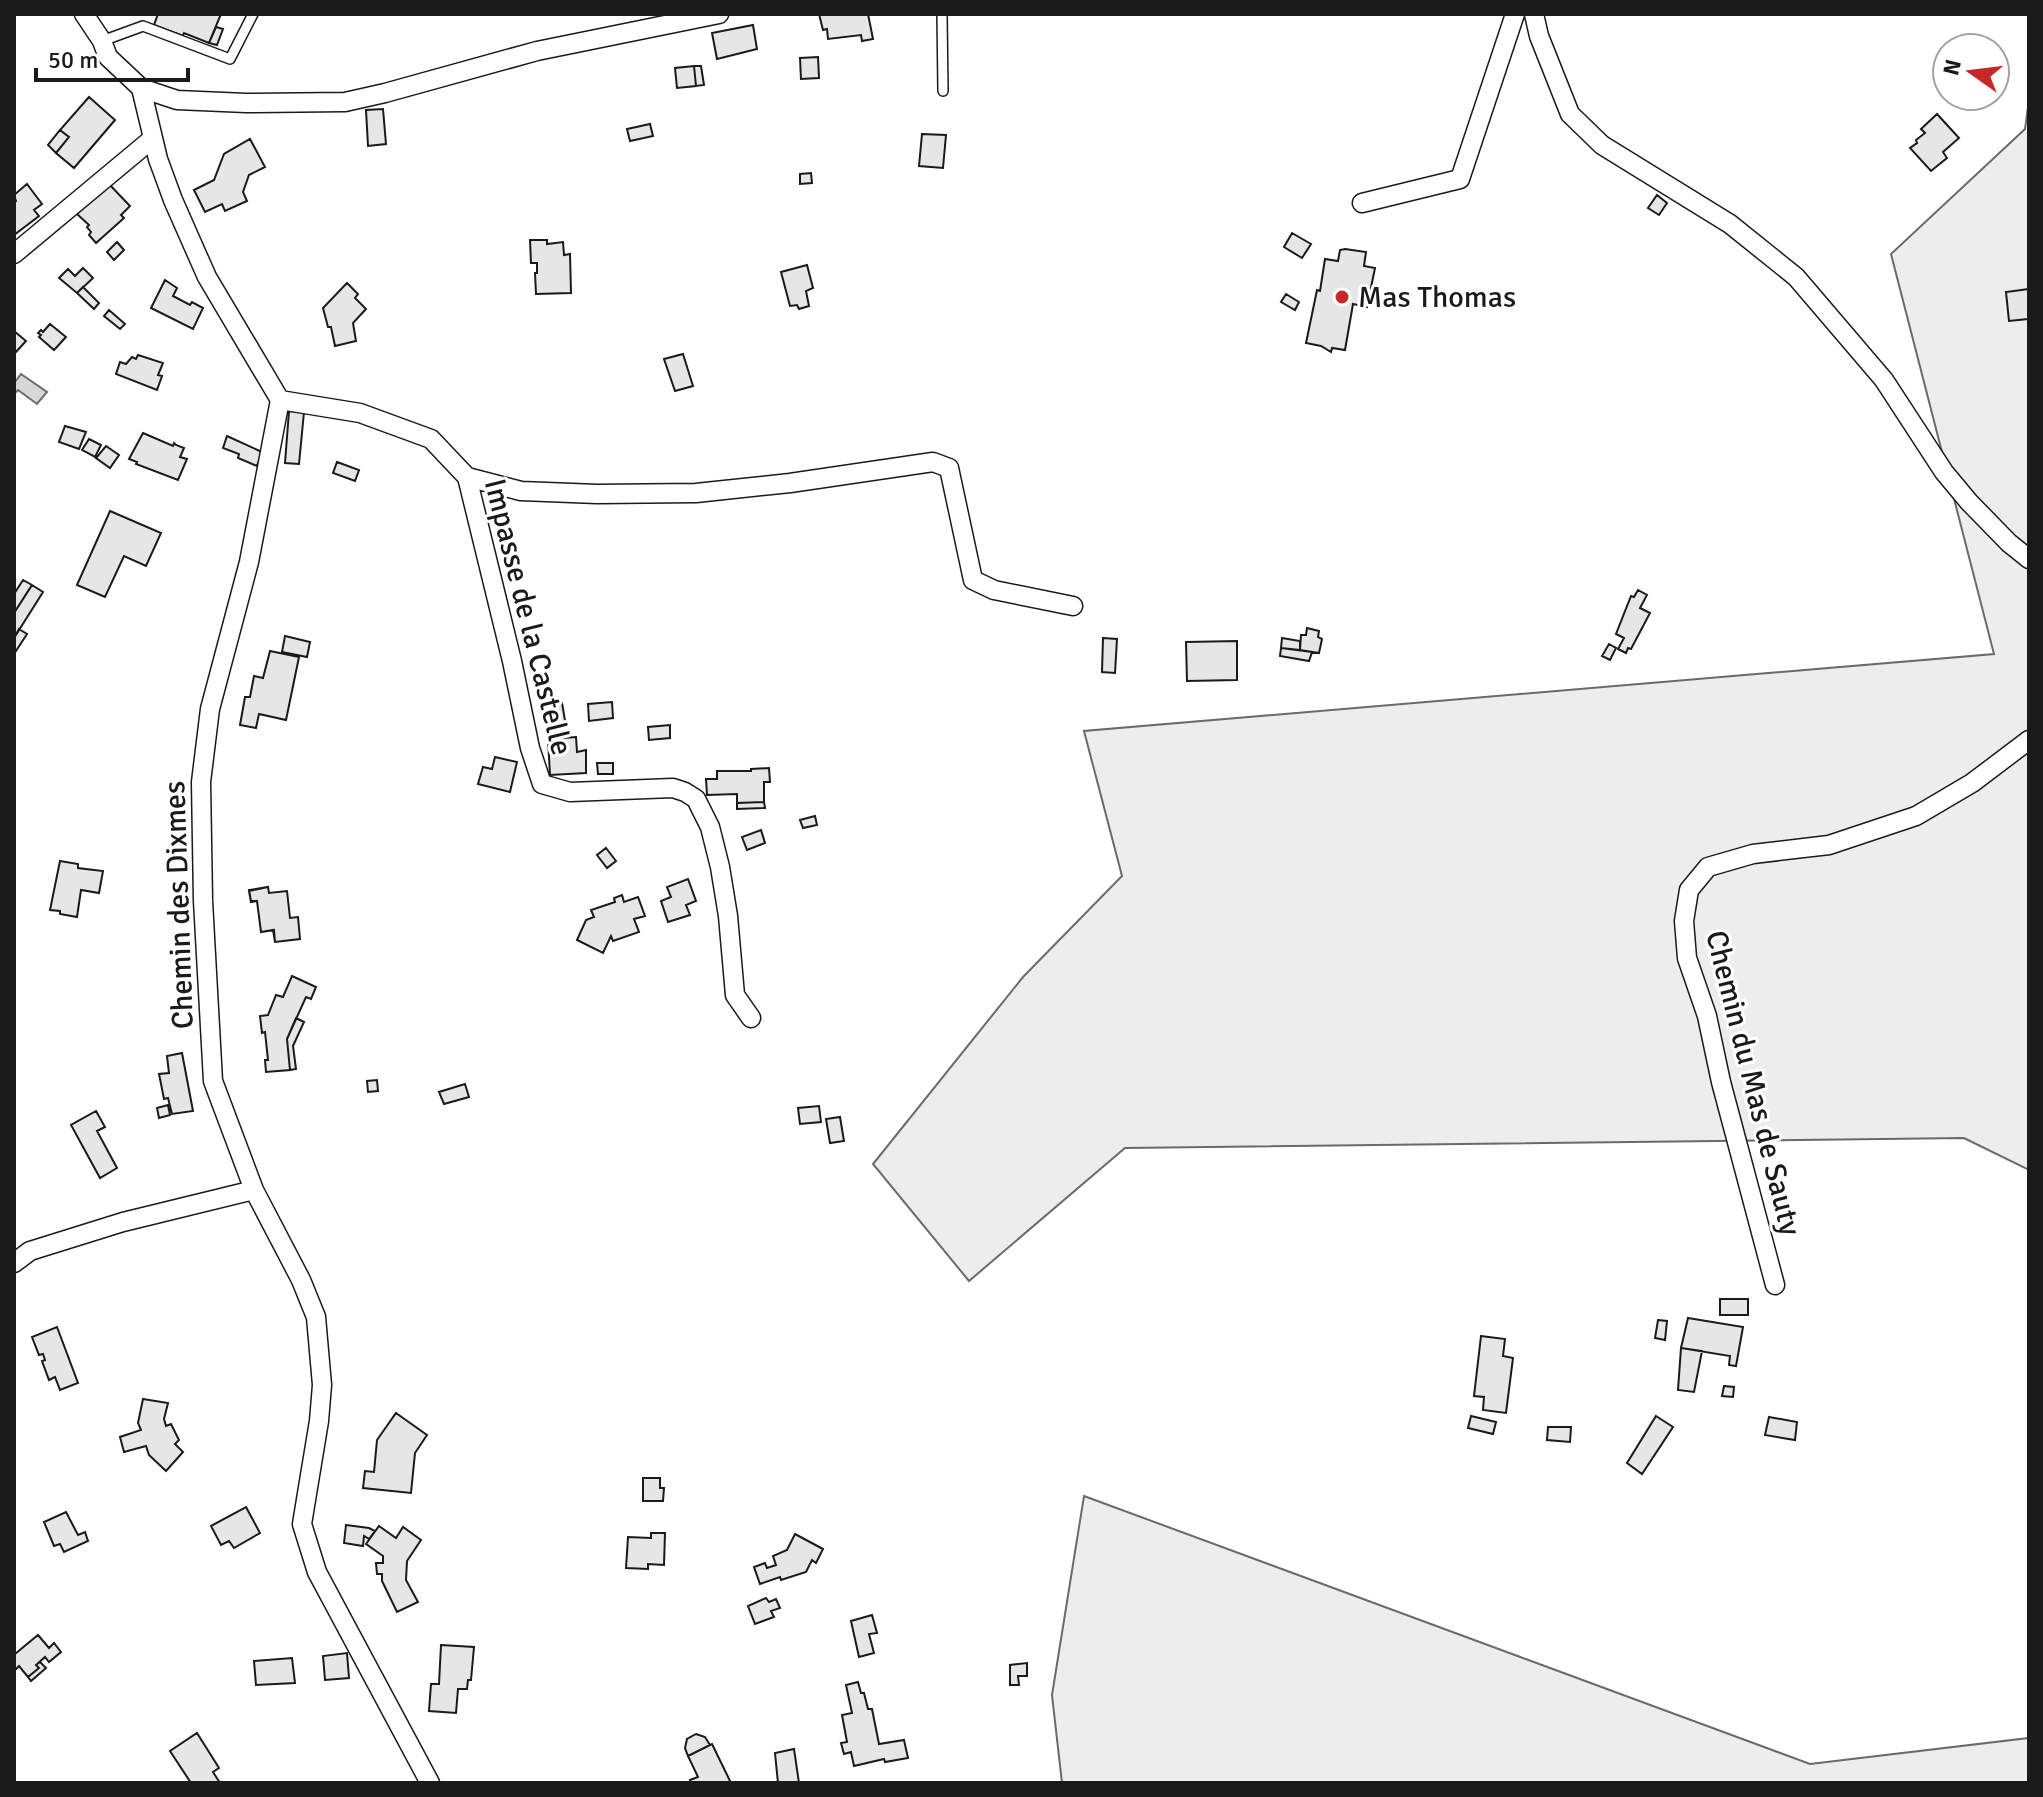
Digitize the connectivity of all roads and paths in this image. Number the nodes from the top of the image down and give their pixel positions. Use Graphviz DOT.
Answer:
graph roads {
  1 [pos="253,14"];
  2 [pos="719,14"];
  3 [pos="942,14"];
  4 [pos="1515,14"];
  5 [pos="1534,14"];
  6 [pos="695,16"];
  7 [pos="92,24"];
  8 [pos="141,88"];
  9 [pos="943,91"];
  10 [pos="152,139"];
  11 [pos="1362,203"];
  12 [pos="14,254"];
  13 [pos="280,400"];
  14 [pos="467,477"];
  15 [pos="2029,559"];
  16 [pos="1073,606"];
  17 [pos="2029,740"];
  18 [pos="751,1018"];
  19 [pos="254,1190"];
  20 [pos="14,1263"];
  21 [pos="1775,1285"];
  22 [pos="430,1783"];
  1 -- 7 [label="lane"];
  2 -- 6 [label="street"];
  3 -- 9 [label="lane"];
  4 -- 11 [label="street"];
  5 -- 15 [label="street"];
  6 -- 8 [label="street"];
  7 -- 8 [label="street"];
  8 -- 10 [label="street"];
  10 -- 12 [label="street"];
  10 -- 13 [label="street"];
  13 -- 14 [label="street, Impasse de la Castelle"];
  13 -- 19 [label="street, Chemin des Dixmes"];
  14 -- 16 [label="street"];
  14 -- 18 [label="street, Impasse de la Castelle"];
  17 -- 21 [label="street, Chemin du Mas de Sauty"];
  19 -- 20 [label="street"];
  19 -- 22 [label="street, Chemin des Dixmes"];
}
